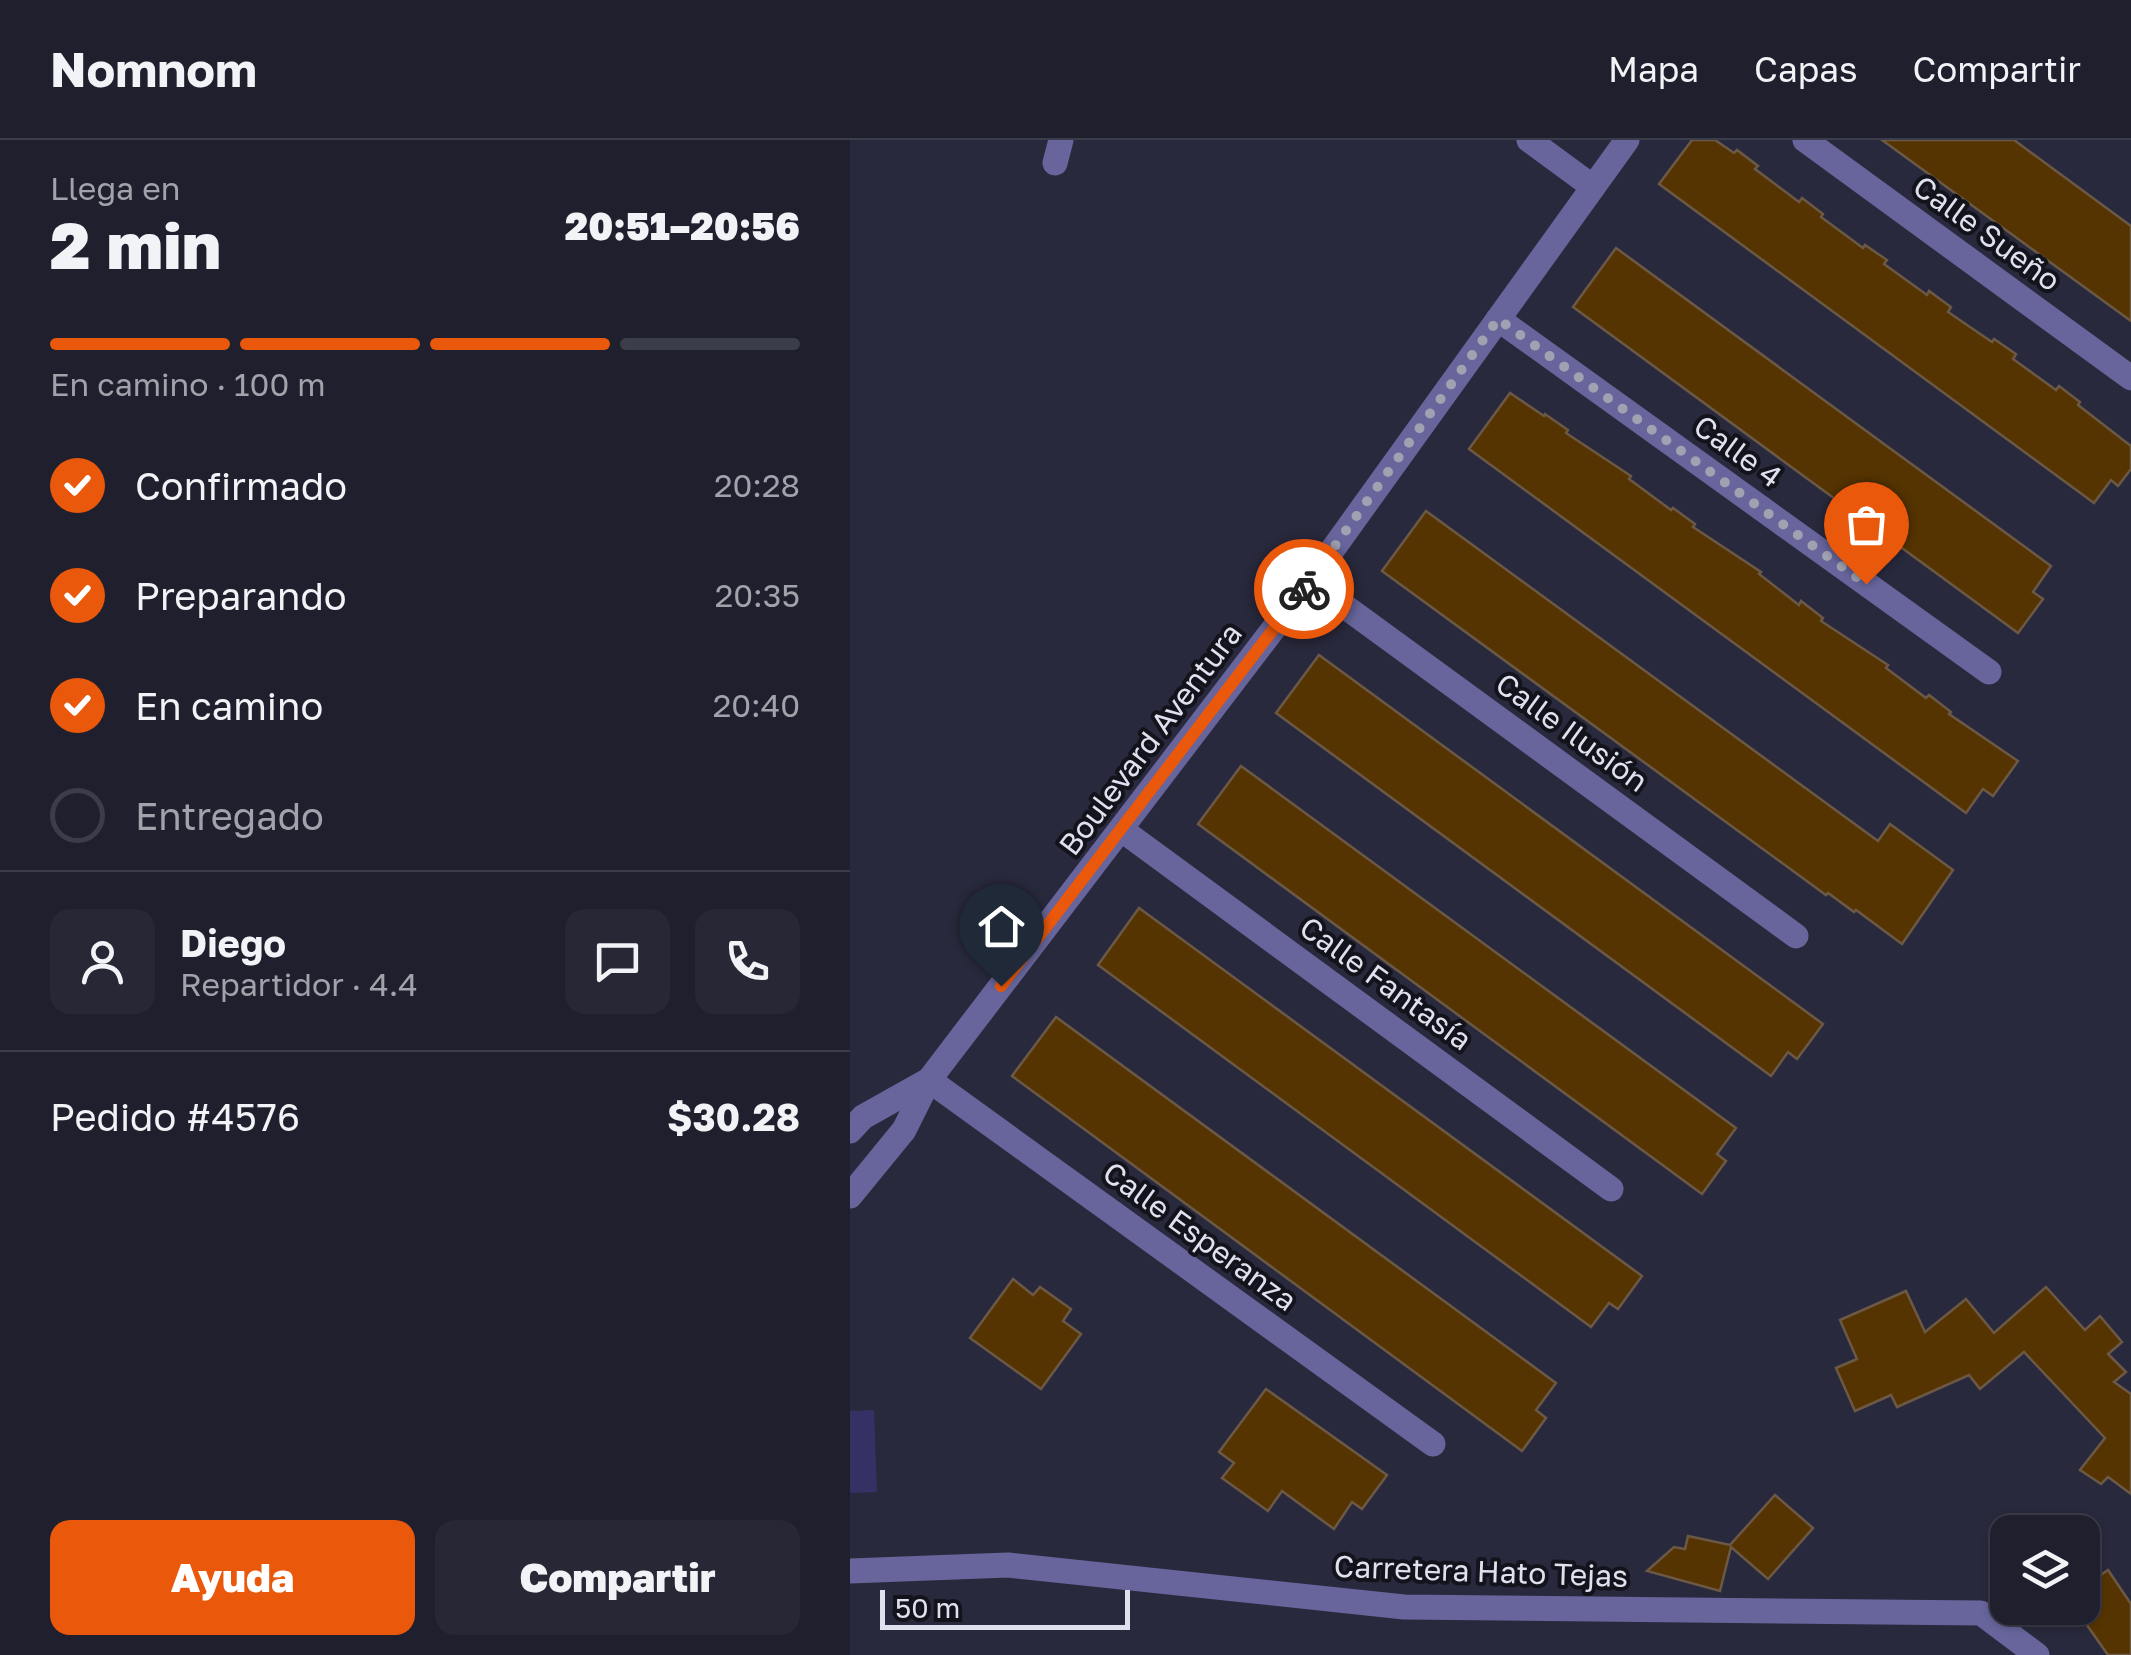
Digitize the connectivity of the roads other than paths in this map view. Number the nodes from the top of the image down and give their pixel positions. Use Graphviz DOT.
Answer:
graph roads {
  1 [pos="1528,140"];
  2 [pos="1627,140"];
  3 [pos="1805,140"];
  4 [pos="1593,187"];
  5 [pos="1498,319"];
  6 [pos="2131,378"];
  7 [pos="1310,581"];
  8 [pos="1988,672"];
  9 [pos="1122,830"];
  10 [pos="1796,936"];
  11 [pos="929,1080"];
  12 [pos="850,1130"];
  13 [pos="1611,1189"];
  14 [pos="850,1196"];
  15 [pos="1433,1444"];
  16 [pos="850,1571"];
  17 [pos="2037,1655"];
  1 -- 4 [label="street"];
  2 -- 4 [label="street, Boulevard Aventura"];
  3 -- 6 [label="street, Calle Sueño"];
  4 -- 5 [label="street, Boulevard Aventura"];
  5 -- 7 [label="street, Boulevard Aventura"];
  5 -- 8 [label="street, Calle 4"];
  7 -- 9 [label="street, Boulevard Aventura"];
  7 -- 10 [label="street, Calle Ilusión"];
  9 -- 11 [label="street, Boulevard Aventura"];
  9 -- 13 [label="street, Calle Fantasía"];
  11 -- 12 [label="street, Boulevard Aventura"];
  11 -- 14 [label="street, Boulevard Aventura"];
  11 -- 15 [label="street, Calle Esperanza"];
  16 -- 17 [label="street, Carretera Hato Tejas"];
}
